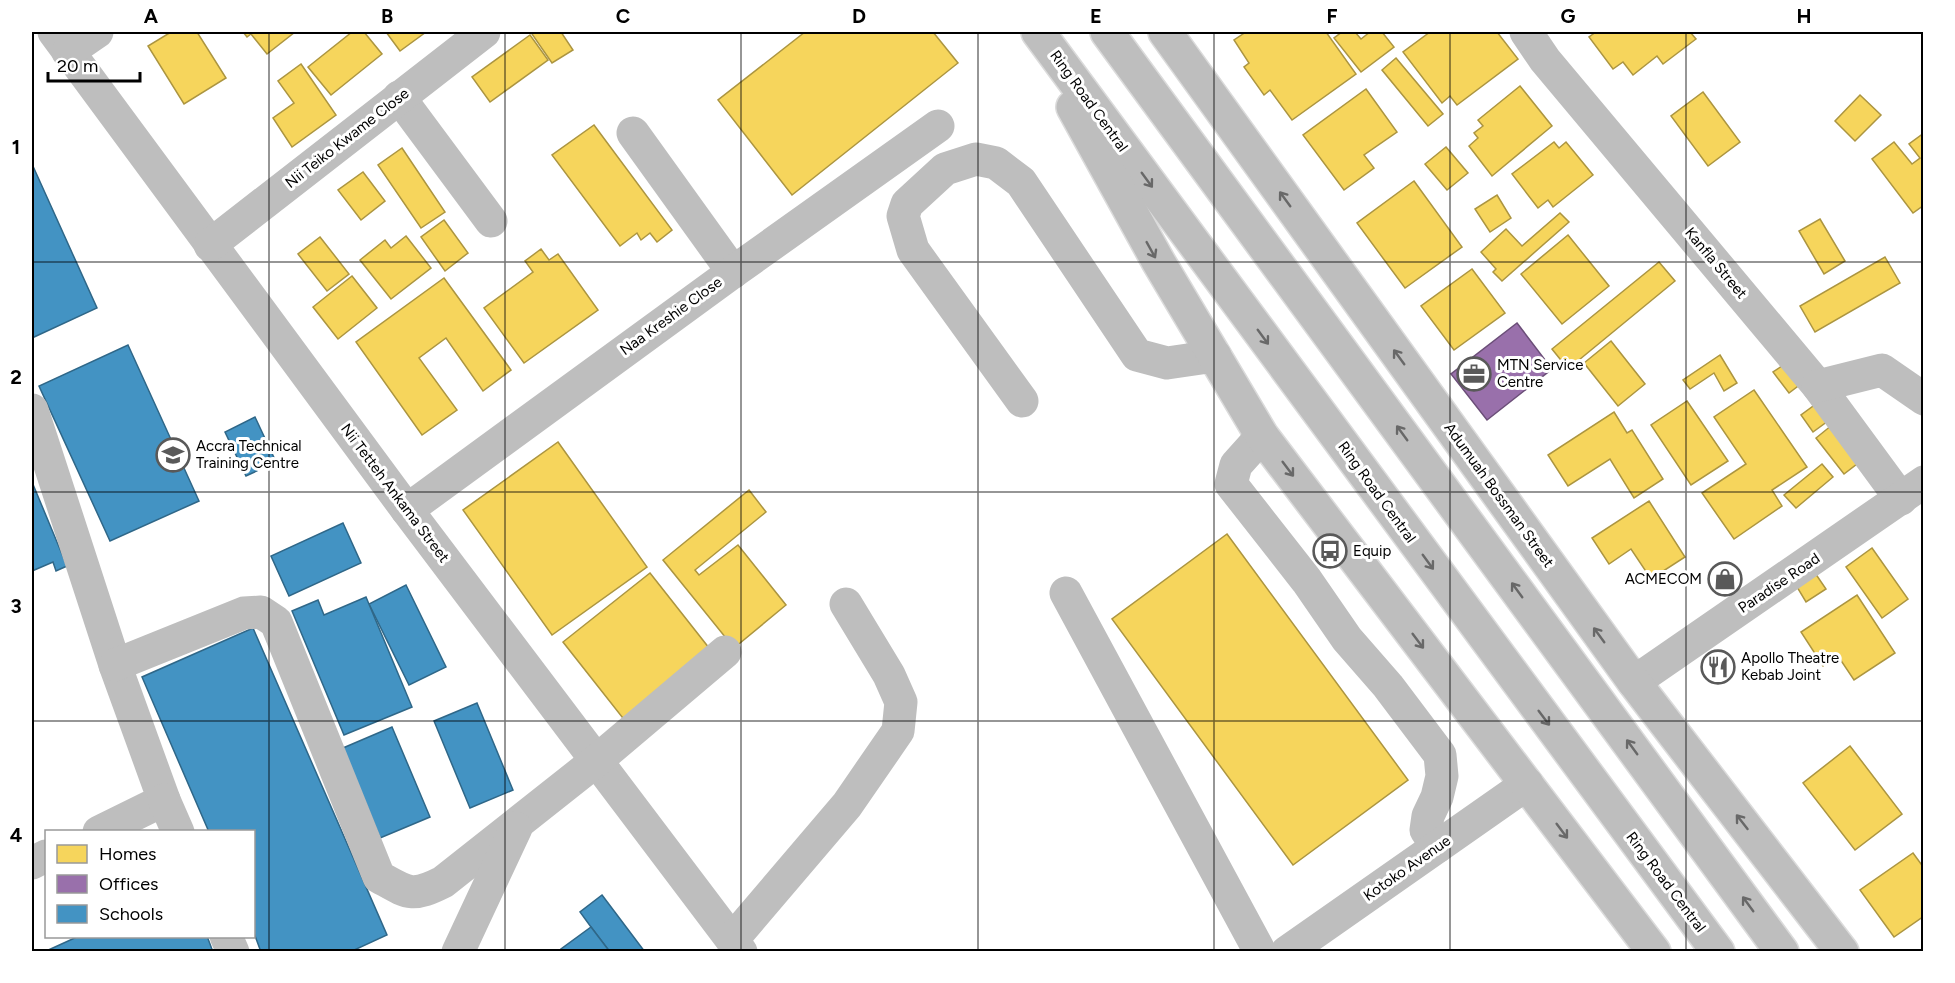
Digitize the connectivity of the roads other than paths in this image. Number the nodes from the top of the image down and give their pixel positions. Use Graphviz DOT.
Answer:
graph roads {
  1 [pos="97,32"];
  2 [pos="484,32"];
  3 [pos="1036,32"];
  4 [pos="1107,32"];
  5 [pos="1165,32"];
  6 [pos="1526,32"];
  7 [pos="61,42"];
  8 [pos="399,97"];
  9 [pos="938,126"];
  10 [pos="633,134"];
  11 [pos="491,221"];
  12 [pos="210,245"];
  13 [pos="732,272"];
  14 [pos="1215,356"];
  15 [pos="1818,386"];
  16 [pos="1923,399"];
  17 [pos="1022,401"];
  18 [pos="32,410"];
  19 [pos="1262,436"];
  20 [pos="1912,490"];
  21 [pos="407,510"];
  22 [pos="1066,593"];
  23 [pos="846,604"];
  24 [pos="725,652"];
  25 [pos="115,665"];
  26 [pos="1634,682"];
  27 [pos="596,761"];
  28 [pos="1527,784"];
  29 [pos="164,800"];
  30 [pos="519,822"];
  31 [pos="101,830"];
  32 [pos="178,830"];
  33 [pos="1437,847"];
  34 [pos="736,946"];
  35 [pos="1781,948"];
  36 [pos="458,951"];
  37 [pos="1260,951"];
  38 [pos="1287,951"];
  39 [pos="1654,951"];
  40 [pos="1718,951"];
  41 [pos="1842,951"];
  1 -- 7 [label="main road"];
  2 -- 8 [label="main road, Nii Teiko Kwame Close"];
  3 -- 14 [label="main road, Ring Road Central, one-way"];
  3 -- 40 [label="main road, Ring Road Central, one-way"];
  35 -- 4 [label="main road, one-way"];
  26 -- 5 [label="main road, Adumuah Bossman Street, one-way"];
  6 -- 15 [label="main road, Kanfla Street"];
  7 -- 12 [label="main road, Nii Tetteh Ankama Street"];
  8 -- 11 [label="main road"];
  8 -- 12 [label="main road, Nii Teiko Kwame Close"];
  9 -- 13 [label="main road, Naa Kreshie Close"];
  10 -- 13 [label="main road"];
  12 -- 21 [label="main road, Nii Tetteh Ankama Street"];
  13 -- 21 [label="main road, Naa Kreshie Close"];
  14 -- 17 [label="main road"];
  14 -- 19 [label="main road, Ring Road Central"];
  15 -- 16 [label="main road"];
  15 -- 20 [label="main road, Kanfla Street"];
  18 -- 25 [label="main road"];
  19 -- 28 [label="main road, Ring Road Central, one-way"];
  19 -- 33 [label="main road"];
  20 -- 26 [label="main road, Paradise Road"];
  21 -- 27 [label="main road, Nii Tetteh Ankama Street"];
  22 -- 37 [label="main road"];
  23 -- 34 [label="main road"];
  24 -- 27 [label="main road"];
  25 -- 29 [label="main road"];
  25 -- 30 [label="main road"];
  41 -- 26 [label="main road, Adumuah Bossman Street, one-way"];
  27 -- 30 [label="main road"];
  27 -- 34 [label="main road, Nii Tetteh Ankama Street"];
  28 -- 33 [label="main road, Kotoko Avenue"];
  28 -- 39 [label="main road, Ring Road Central, one-way"];
  29 -- 31 [label="main road"];
  29 -- 32 [label="main road"];
  30 -- 36 [label="main road"];
  33 -- 38 [label="main road, Kotoko Avenue"];
}
